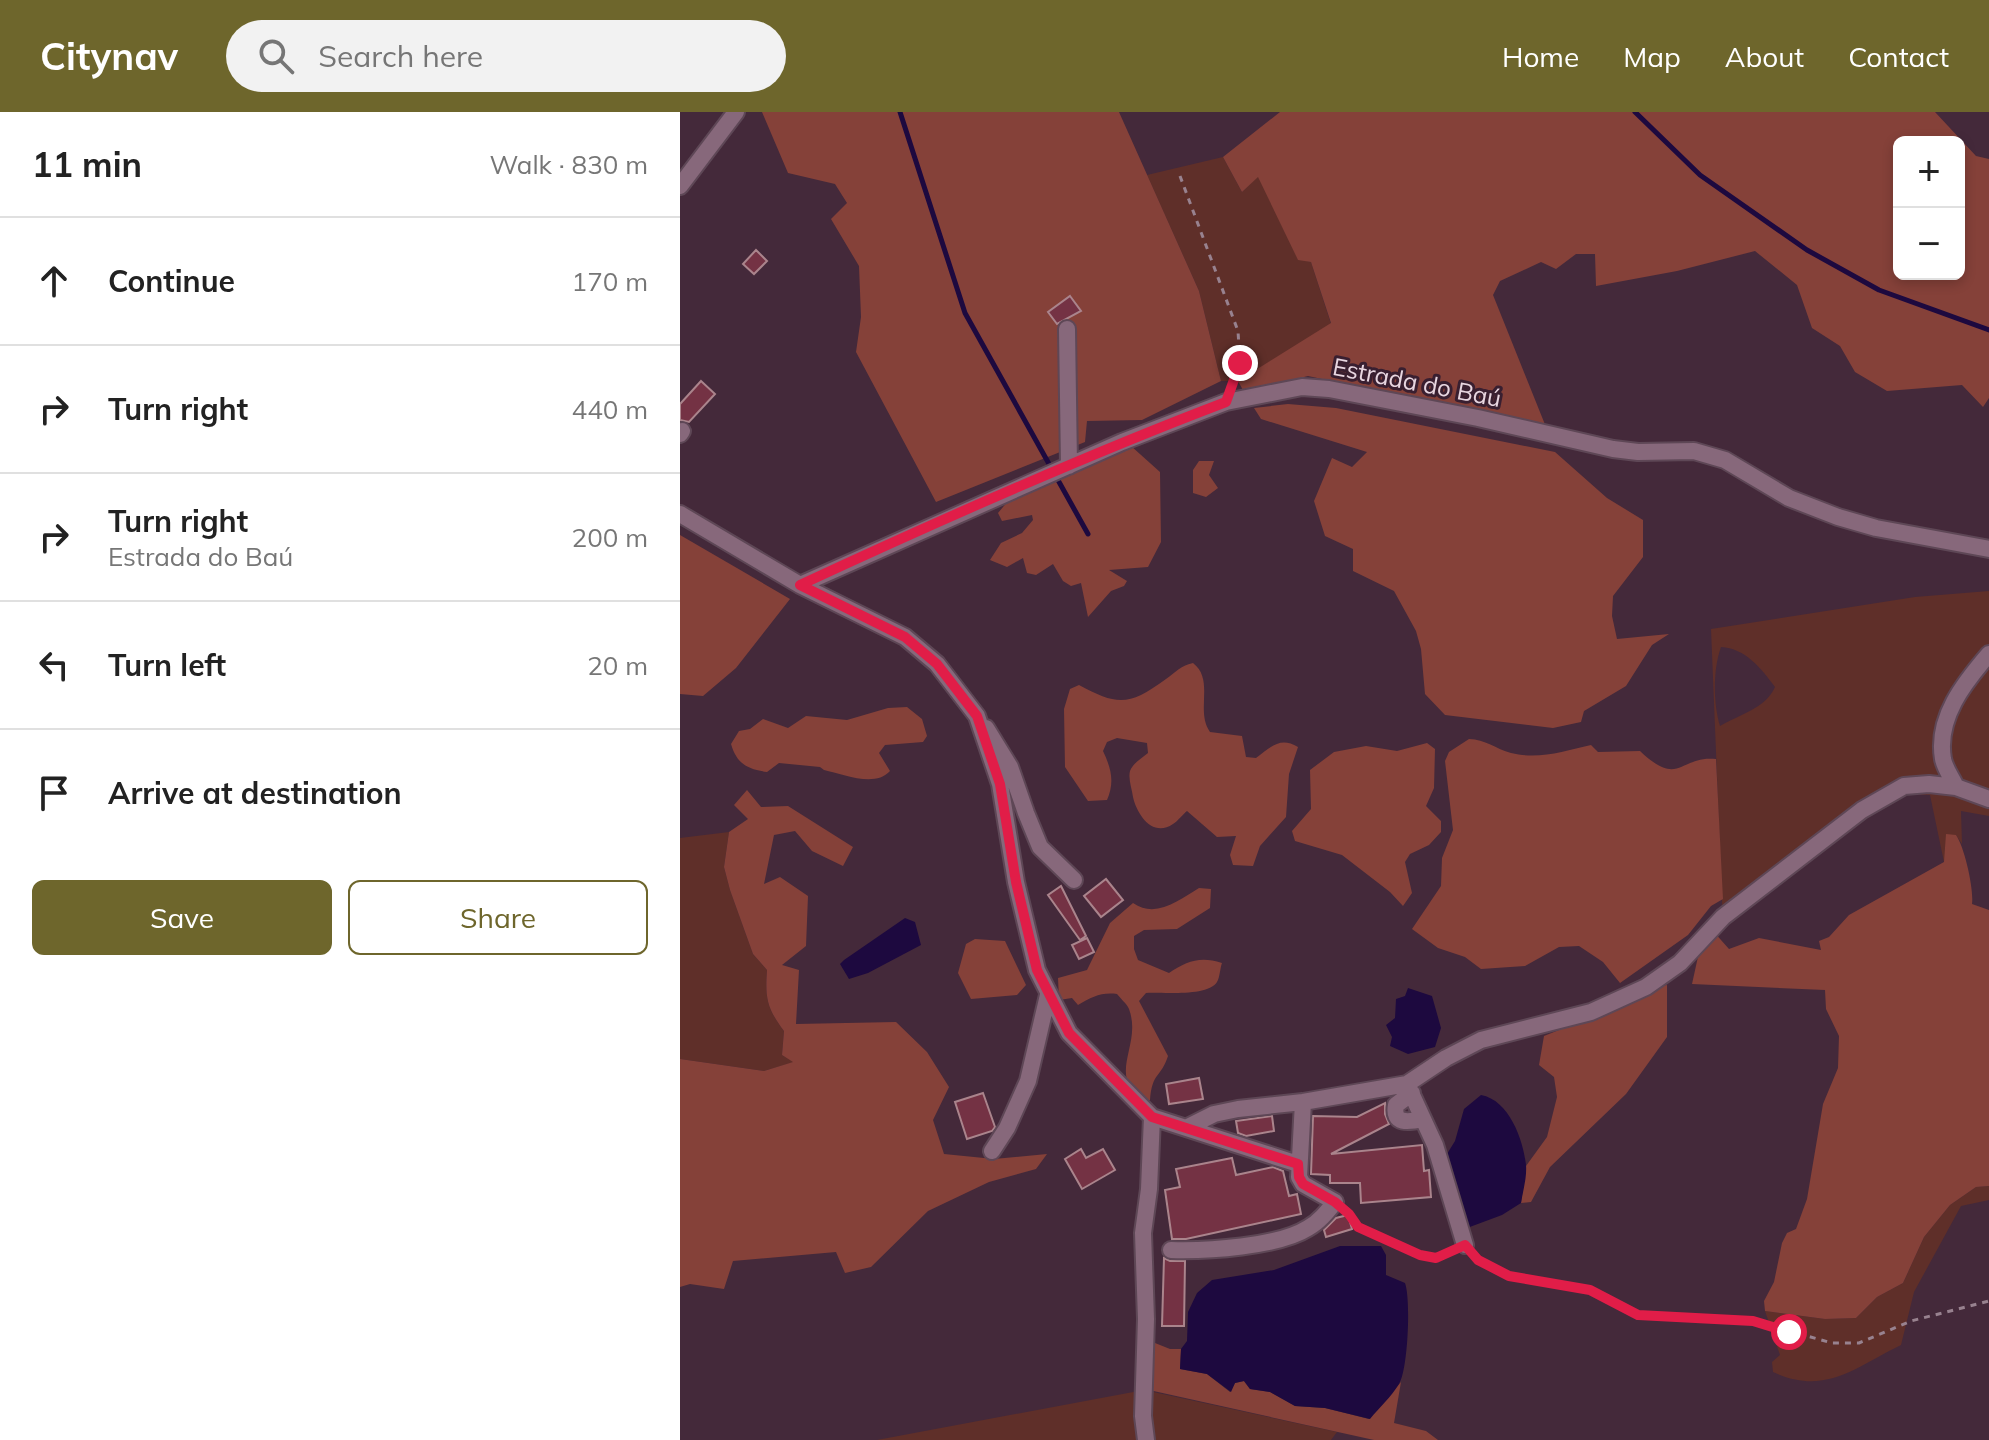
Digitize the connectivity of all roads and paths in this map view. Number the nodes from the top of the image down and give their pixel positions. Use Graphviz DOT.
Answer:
graph roads {
  1 [pos="736,112"];
  2 [pos="1180,176"];
  3 [pos="680,186"];
  4 [pos="1067,329"];
  5 [pos="1226,402"];
  6 [pos="1069,466"];
  7 [pos="680,514"];
  8 [pos="1989,549"];
  9 [pos="800,585"];
  10 [pos="1989,654"];
  11 [pos="977,716"];
  12 [pos="1956,787"];
  13 [pos="1989,799"];
  14 [pos="1074,880"];
  15 [pos="1048,995"];
  16 [pos="1409,1089"];
  17 [pos="1303,1102"];
  18 [pos="1152,1117"];
  19 [pos="1423,1119"];
  20 [pos="1186,1128"];
  21 [pos="992,1151"];
  22 [pos="1298,1164"];
  23 [pos="1335,1202"];
  24 [pos="1465,1245"];
  25 [pos="1171,1250"];
  26 [pos="1989,1301"];
  27 [pos="1146,1440"];
  1 -- 3 [label="street"];
  2 -- 5 [label="path"];
  4 -- 6 [label="street"];
  5 -- 6 [label="street, Estrada do Baú"];
  5 -- 8 [label="street, Estrada do Baú"];
  6 -- 9 [label="street, Estrada do Baú"];
  7 -- 9 [label="street"];
  9 -- 11 [label="street"];
  10 -- 12 [label="street"];
  11 -- 14 [label="street"];
  11 -- 15 [label="street"];
  12 -- 13 [label="street"];
  12 -- 16 [label="street"];
  15 -- 18 [label="street"];
  15 -- 21 [label="street"];
  16 -- 17 [label="street"];
  16 -- 19 [label="street"];
  16 -- 19 [label="street"];
  17 -- 20 [label="street"];
  17 -- 22 [label="street"];
  18 -- 20 [label="street"];
  18 -- 27 [label="street"];
  19 -- 24 [label="street"];
  20 -- 22 [label="street"];
  22 -- 23 [label="street"];
  23 -- 24 [label="path"];
  23 -- 25 [label="street"];
  24 -- 26 [label="path"];
}
